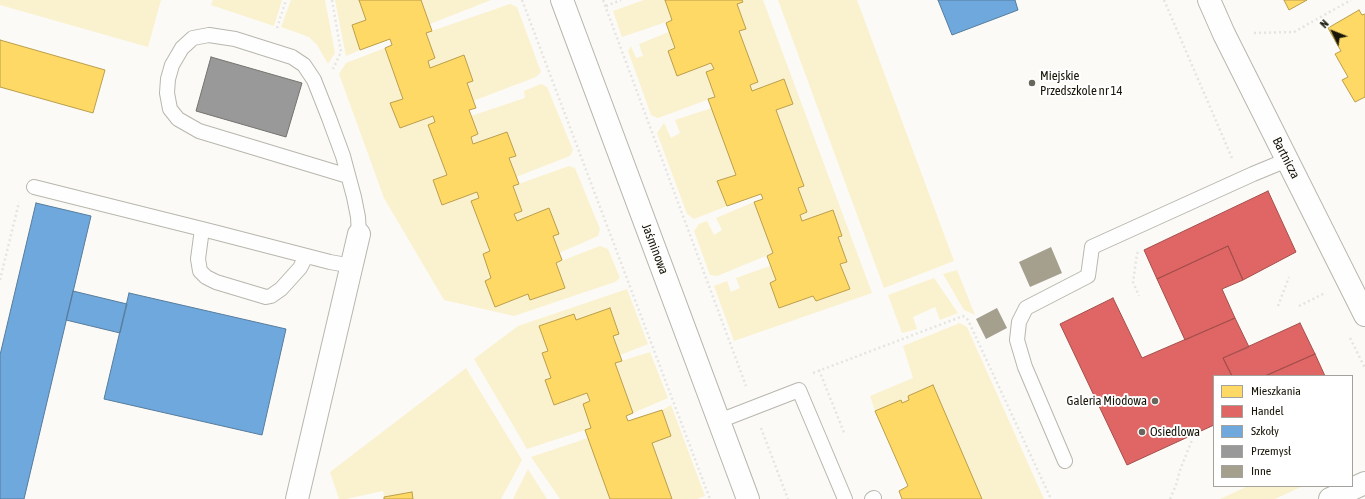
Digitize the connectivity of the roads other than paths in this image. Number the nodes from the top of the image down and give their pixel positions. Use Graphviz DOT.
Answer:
graph roads {
  1 [pos="562,0"];
  2 [pos="1209,0"];
  3 [pos="1287,160"];
  4 [pos="348,176"];
  5 [pos="34,187"];
  6 [pos="202,229"];
  7 [pos="359,234"];
  8 [pos="306,256"];
  9 [pos="352,266"];
  10 [pos="1365,315"];
  11 [pos="719,421"];
  12 [pos="1065,461"];
  13 [pos="1365,483"];
  14 [pos="297,499"];
  15 [pos="748,499"];
  16 [pos="845,499"];
  17 [pos="1330,499"];
  1 -- 11 [label="street, Jaśminowa"];
  2 -- 3 [label="street, Bartnicza"];
  3 -- 10 [label="street, Bartnicza"];
  3 -- 12 [label="lane"];
  4 -- 4 [label="lane"];
  4 -- 7 [label="lane"];
  5 -- 6 [label="lane"];
  6 -- 8 [label="lane"];
  6 -- 8 [label="lane"];
  7 -- 9 [label="street"];
  8 -- 9 [label="lane"];
  9 -- 14 [label="street"];
  11 -- 15 [label="street, Jaśminowa"];
  11 -- 16 [label="lane"];
  13 -- 17 [label="street"];
}
